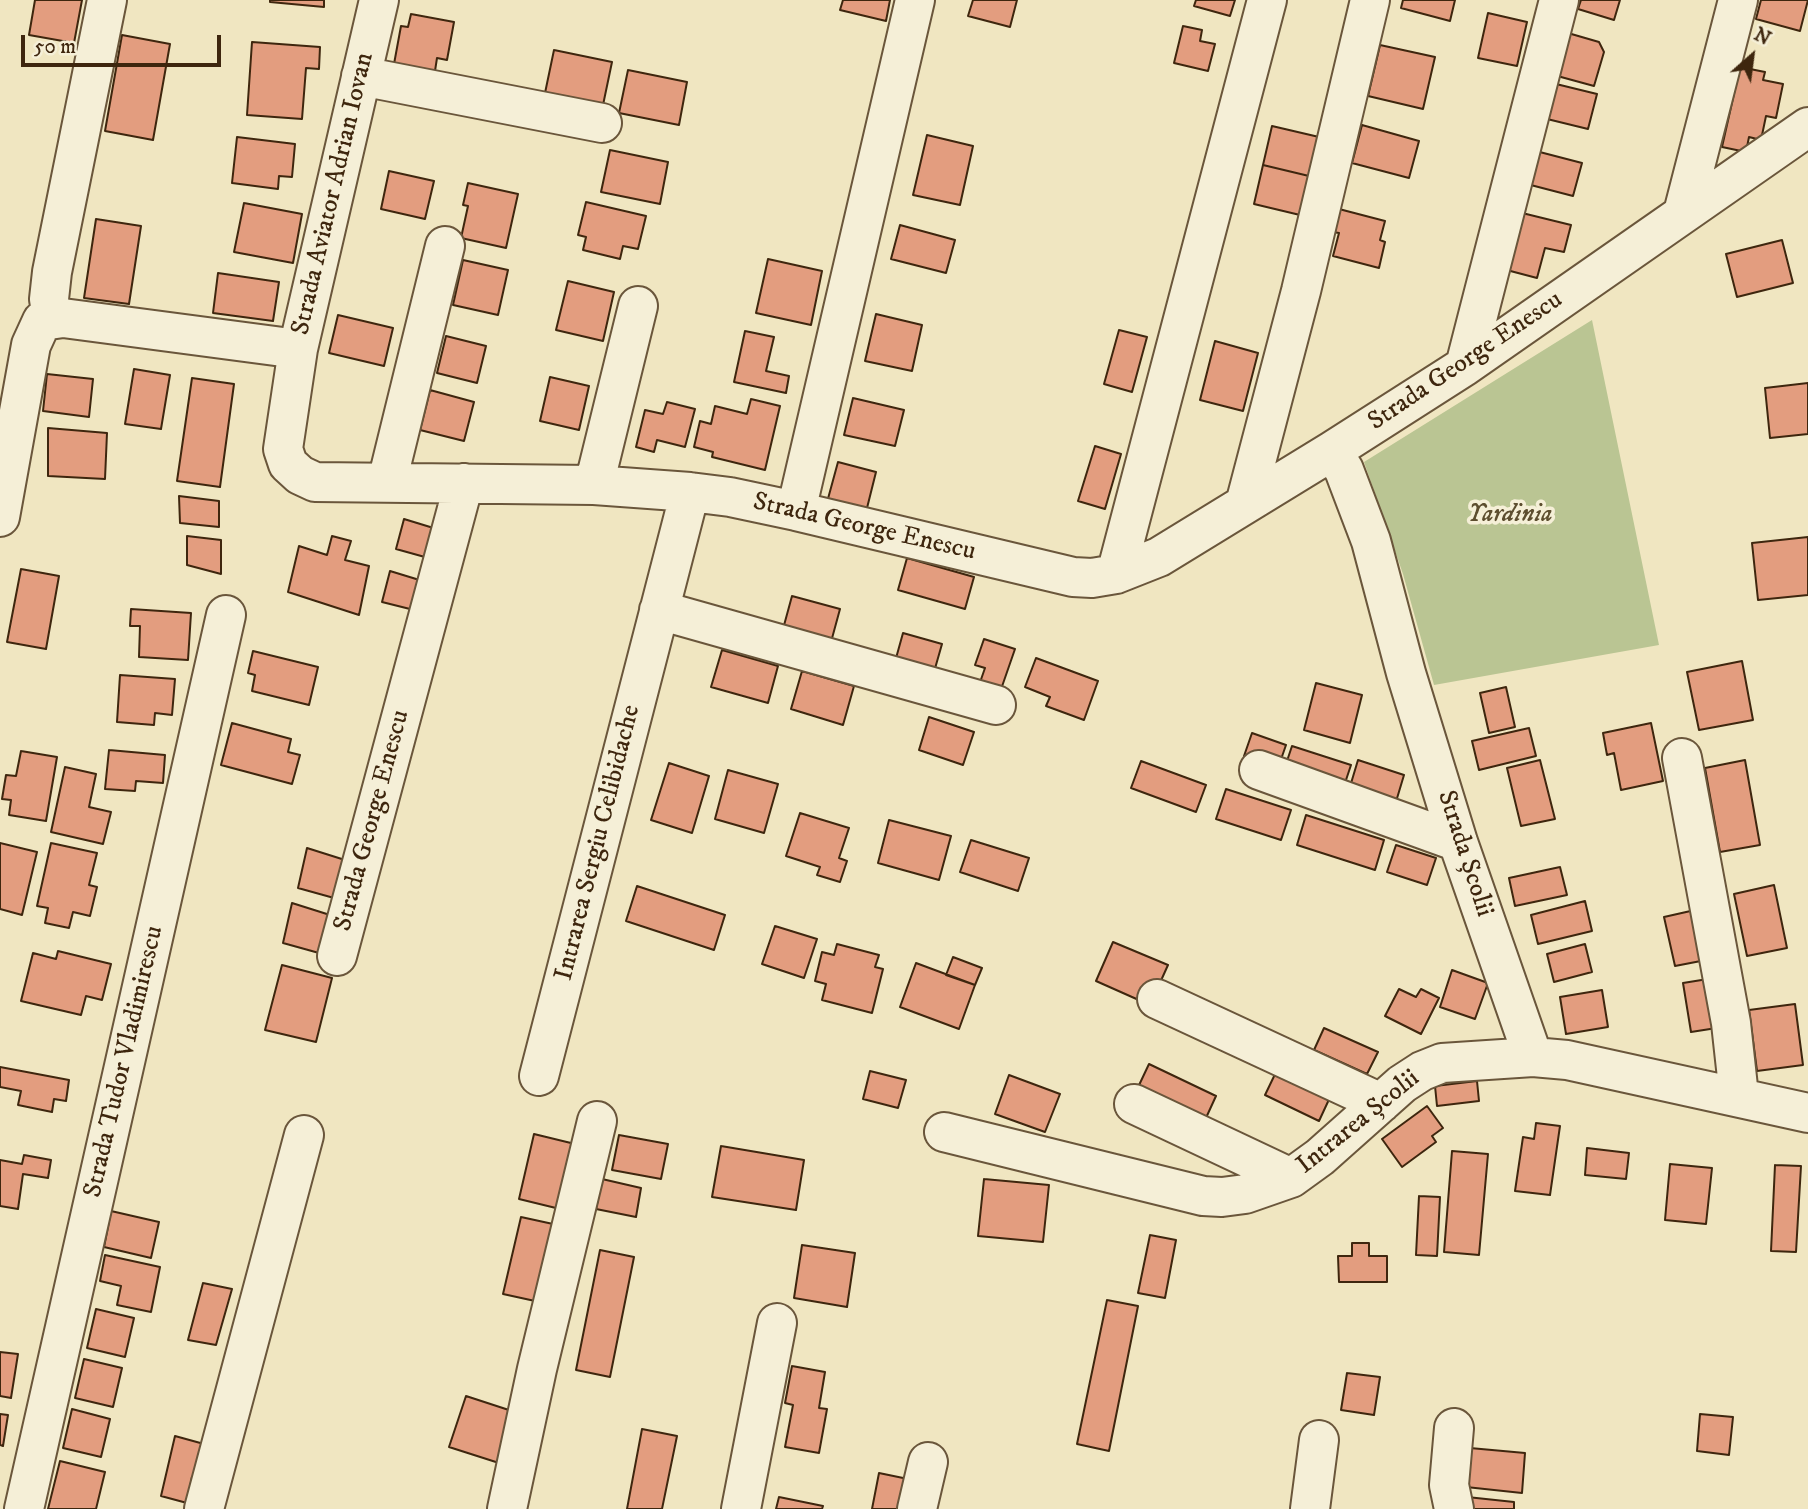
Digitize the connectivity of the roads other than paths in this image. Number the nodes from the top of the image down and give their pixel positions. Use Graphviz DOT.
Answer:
graph roads {
  1 [pos="107,0"];
  2 [pos="379,0"];
  3 [pos="915,0"];
  4 [pos="1267,0"];
  5 [pos="1370,0"];
  6 [pos="1559,0"];
  7 [pos="1738,0"];
  8 [pos="361,76"];
  9 [pos="602,123"];
  10 [pos="1808,127"];
  11 [pos="1683,213"];
  12 [pos="445,246"];
  13 [pos="638,306"];
  14 [pos="52,318"];
  15 [pos="298,349"];
  16 [pos="1465,366"];
  17 [pos="1332,451"];
  18 [pos="387,482"];
  19 [pos="464,483"];
  20 [pos="594,485"];
  21 [pos="690,492"];
  22 [pos="1245,504"];
  23 [pos="1,509"];
  24 [pos="796,511"];
  25 [pos="1116,575"];
  26 [pos="659,610"];
  27 [pos="226,615"];
  28 [pos="996,705"];
  29 [pos="1682,758"];
  30 [pos="1259,770"];
  31 [pos="1458,842"];
  32 [pos="337,956"];
  33 [pos="1157,999"];
  34 [pos="1533,1057"];
  35 [pos="539,1076"];
  36 [pos="1739,1096"];
  37 [pos="1381,1102"];
  38 [pos="1134,1104"];
  39 [pos="1808,1113"];
  40 [pos="597,1121"];
  41 [pos="944,1132"];
  42 [pos="304,1135"];
  43 [pos="1291,1178"];
  44 [pos="777,1323"];
  45 [pos="1454,1428"];
  46 [pos="1319,1440"];
  47 [pos="928,1462"];
  48 [pos="24,1509"];
  49 [pos="204,1509"];
  50 [pos="507,1509"];
  51 [pos="741,1509"];
  52 [pos="917,1509"];
  53 [pos="1310,1509"];
  54 [pos="1454,1509"];
  1 -- 14 [label="street"];
  2 -- 8 [label="street, Strada Aviator Adrian Iovan"];
  3 -- 24 [label="street"];
  4 -- 25 [label="street"];
  5 -- 22 [label="street"];
  6 -- 16 [label="street"];
  7 -- 11 [label="street"];
  8 -- 9 [label="street"];
  8 -- 15 [label="street, Strada Aviator Adrian Iovan"];
  10 -- 11 [label="street, Strada George Enescu"];
  11 -- 16 [label="street, Strada George Enescu"];
  12 -- 18 [label="street"];
  13 -- 20 [label="street"];
  14 -- 15 [label="street, Strada Aviator Adrian Iovan"];
  14 -- 23 [label="street"];
  15 -- 18 [label="street, Strada George Enescu"];
  16 -- 17 [label="street, Strada George Enescu"];
  17 -- 22 [label="street, Strada George Enescu"];
  17 -- 31 [label="street, Strada Școlii"];
  18 -- 19 [label="street, Strada George Enescu"];
  19 -- 20 [label="street, Strada George Enescu"];
  19 -- 32 [label="street, Strada George Enescu"];
  20 -- 21 [label="street, Strada George Enescu"];
  21 -- 24 [label="street, Strada George Enescu"];
  21 -- 26 [label="street, Intrarea Sergiu Celibidache"];
  22 -- 25 [label="street, Strada George Enescu"];
  24 -- 25 [label="street, Strada George Enescu"];
  26 -- 28 [label="street"];
  26 -- 35 [label="street, Intrarea Sergiu Celibidache"];
  27 -- 48 [label="street, Strada Tudor Vladimirescu"];
  29 -- 36 [label="street"];
  30 -- 31 [label="street"];
  31 -- 34 [label="street, Strada Școlii"];
  33 -- 37 [label="street"];
  34 -- 36 [label="street"];
  34 -- 37 [label="street, Intrarea Școlii"];
  36 -- 39 [label="street"];
  37 -- 43 [label="street, Intrarea Școlii"];
  38 -- 43 [label="street"];
  40 -- 50 [label="street"];
  41 -- 43 [label="street, Intrarea Școlii"];
  42 -- 49 [label="street"];
  44 -- 51 [label="street"];
  45 -- 54 [label="street"];
  46 -- 53 [label="street"];
  47 -- 52 [label="street"];
}
